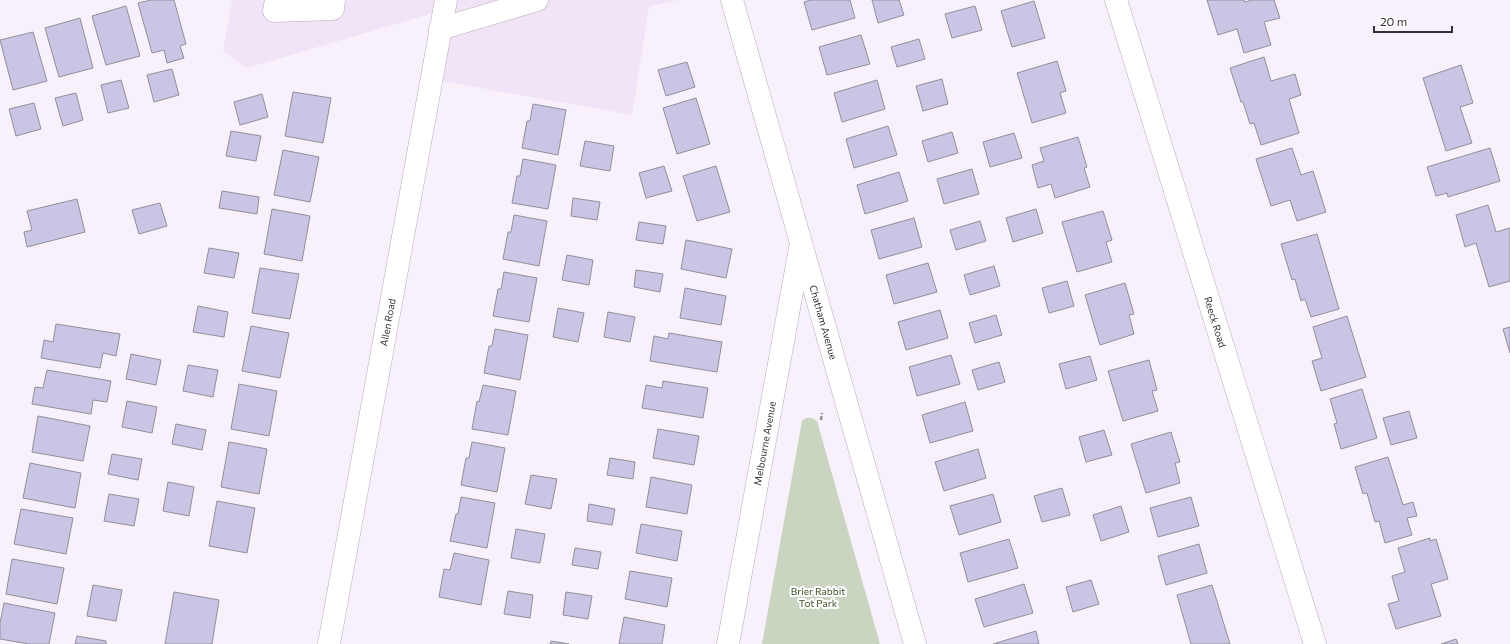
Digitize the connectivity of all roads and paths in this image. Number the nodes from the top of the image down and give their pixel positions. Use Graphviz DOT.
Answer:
graph roads {
  1 [pos="276,0"];
  2 [pos="334,0"];
  3 [pos="446,0"];
  4 [pos="537,0"];
  5 [pos="732,0"];
  6 [pos="1116,0"];
  7 [pos="440,29"];
  8 [pos="801,243"];
  9 [pos="329,644"];
  10 [pos="728,644"];
  11 [pos="916,644"];
  12 [pos="1315,644"];
  1 -- 2 [label="street"];
  3 -- 7 [label="street, Allen Road"];
  4 -- 7 [label="street"];
  5 -- 8 [label="street, Chatham Avenue"];
  6 -- 12 [label="street, Reeck Road"];
  7 -- 9 [label="street, Allen Road"];
  8 -- 10 [label="street, Melbourne Avenue"];
  8 -- 11 [label="street, Chatham Avenue"];
}
